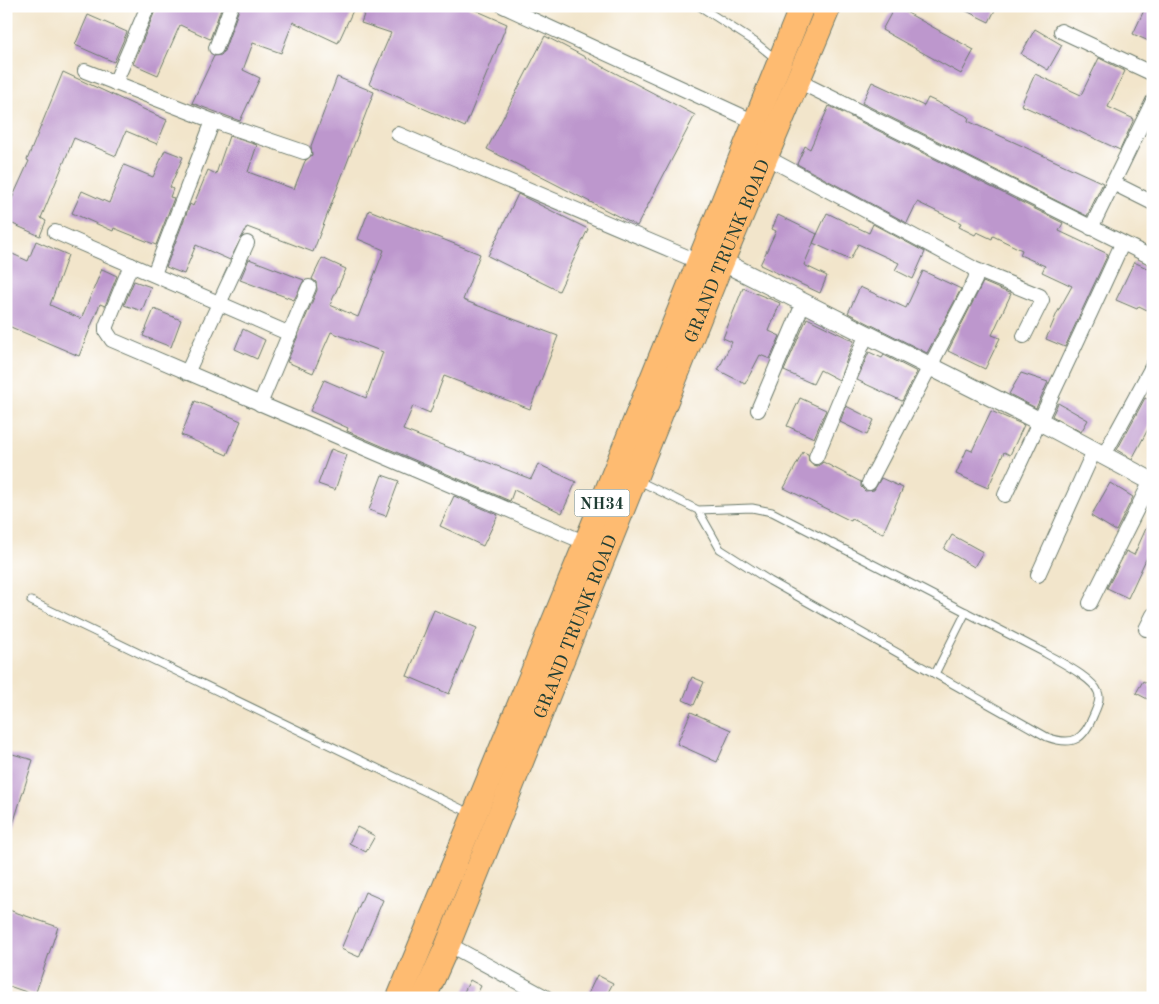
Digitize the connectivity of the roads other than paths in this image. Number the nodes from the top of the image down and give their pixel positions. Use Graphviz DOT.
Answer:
graph roads {
  1 [pos="148,6"];
  2 [pos="503,6"];
  3 [pos="699,6"];
  4 [pos="802,6"];
  5 [pos="829,6"];
  6 [pos="229,7"];
  7 [pos="1061,32"];
  8 [pos="216,48"];
  9 [pos="780,62"];
  10 [pos="85,71"];
  11 [pos="1153,74"];
  12 [pos="798,81"];
  13 [pos="115,83"];
  14 [pos="1153,101"];
  15 [pos="213,121"];
  16 [pos="755,122"];
  17 [pos="398,134"];
  18 [pos="304,152"];
  19 [pos="766,157"];
  20 [pos="1113,183"];
  21 [pos="1153,203"];
  22 [pos="1091,228"];
  23 [pos="55,232"];
  24 [pos="247,243"];
  25 [pos="1122,244"];
  26 [pos="1153,258"];
  27 [pos="698,262"];
  28 [pos="723,262"];
  29 [pos="131,265"];
  30 [pos="974,269"];
  31 [pos="154,274"];
  32 [pos="309,287"];
  33 [pos="218,303"];
  34 [pos="803,304"];
  35 [pos="290,334"];
  36 [pos="866,336"];
  37 [pos="1024,336"];
  38 [pos="928,367"];
  39 [pos="1152,367"];
  40 [pos="186,374"];
  41 [pos="260,404"];
  42 [pos="758,410"];
  43 [pos="1039,421"];
  44 [pos="1098,454"];
  45 [pos="816,457"];
  46 [pos="635,479"];
  47 [pos="1152,481"];
  48 [pos="869,483"];
  49 [pos="1005,495"];
  50 [pos="698,510"];
  51 [pos="586,544"];
  52 [pos="1038,575"];
  53 [pos="31,601"];
  54 [pos="1090,603"];
  55 [pos="966,612"];
  56 [pos="1153,615"];
  57 [pos="1146,629"];
  58 [pos="935,674"];
  59 [pos="474,815"];
  60 [pos="448,944"];
  61 [pos="399,998"];
  62 [pos="424,998"];
  63 [pos="547,998"];
  1 -- 13 [label="street"];
  2 -- 16 [label="street"];
  3 -- 9 [label="lane"];
  4 -- 9 [label="highway, GRAND TRUNK ROAD / NH34"];
  5 -- 12 [label="highway, GRAND TRUNK ROAD / NH34"];
  6 -- 8 [label="street"];
  7 -- 11 [label="street"];
  9 -- 16 [label="highway, GRAND TRUNK ROAD / NH34"];
  10 -- 13 [label="street"];
  12 -- 19 [label="highway, GRAND TRUNK ROAD / NH34"];
  12 -- 22 [label="street"];
  13 -- 15 [label="street"];
  14 -- 20 [label="street"];
  15 -- 18 [label="street"];
  15 -- 31 [label="street"];
  16 -- 27 [label="highway, GRAND TRUNK ROAD / NH34"];
  17 -- 27 [label="street"];
  19 -- 28 [label="highway, GRAND TRUNK ROAD / NH34"];
  19 -- 30 [label="street"];
  20 -- 21 [label="street"];
  20 -- 22 [label="street"];
  22 -- 25 [label="street"];
  23 -- 29 [label="street"];
  24 -- 33 [label="street"];
  25 -- 26 [label="street"];
  25 -- 43 [label="street"];
  27 -- 51 [label="highway, GRAND TRUNK ROAD / NH34"];
  28 -- 34 [label="street"];
  28 -- 46 [label="highway, GRAND TRUNK ROAD / NH34"];
  29 -- 31 [label="street"];
  29 -- 40 [label="street"];
  30 -- 37 [label="street"];
  30 -- 38 [label="street"];
  31 -- 33 [label="street"];
  32 -- 35 [label="street"];
  33 -- 35 [label="street"];
  33 -- 40 [label="street"];
  34 -- 36 [label="street"];
  34 -- 42 [label="street"];
  35 -- 41 [label="street"];
  36 -- 38 [label="street"];
  36 -- 45 [label="street"];
  38 -- 43 [label="street"];
  38 -- 48 [label="street"];
  39 -- 44 [label="street"];
  40 -- 41 [label="street"];
  41 -- 51 [label="street"];
  43 -- 44 [label="street"];
  43 -- 49 [label="street"];
  44 -- 47 [label="street"];
  44 -- 52 [label="street"];
  46 -- 50 [label="lane"];
  46 -- 60 [label="highway, GRAND TRUNK ROAD / NH34"];
  47 -- 54 [label="street"];
  50 -- 55 [label="lane"];
  50 -- 58 [label="lane"];
  51 -- 59 [label="highway, GRAND TRUNK ROAD / NH34"];
  53 -- 59 [label="lane"];
  55 -- 58 [label="lane"];
  55 -- 58 [label="lane"];
  56 -- 57 [label="street"];
  59 -- 61 [label="highway, GRAND TRUNK ROAD / NH34"];
  60 -- 62 [label="highway, GRAND TRUNK ROAD / NH34"];
  60 -- 63 [label="street"];
}
